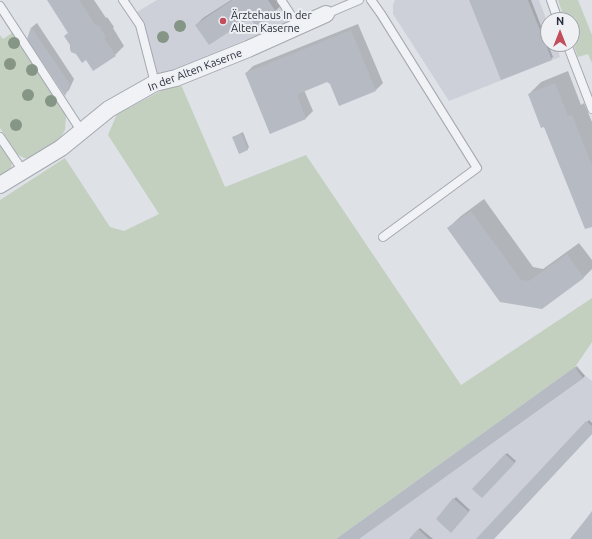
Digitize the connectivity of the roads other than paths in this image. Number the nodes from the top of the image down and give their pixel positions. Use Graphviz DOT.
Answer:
graph roads {
  1 [pos="123,0"];
  2 [pos="281,0"];
  3 [pos="358,0"];
  4 [pos="371,0"];
  5 [pos="551,0"];
  6 [pos="0,6"];
  7 [pos="555,12"];
  8 [pos="326,14"];
  9 [pos="299,27"];
  10 [pos="570,52"];
  11 [pos="155,83"];
  12 [pos="592,109"];
  13 [pos="82,132"];
  14 [pos="0,137"];
  15 [pos="23,171"];
  16 [pos="0,185"];
  17 [pos="383,237"];
  1 -- 11 [label="lane"];
  2 -- 9 [label="lane"];
  3 -- 8 [label="lane, In der Alten Kaserne"];
  4 -- 17 [label="lane"];
  5 -- 7 [label="lane"];
  6 -- 13 [label="lane"];
  8 -- 9 [label="street, In der Alten Kaserne"];
  9 -- 11 [label="street, In der Alten Kaserne"];
  10 -- 12 [label="lane"];
  11 -- 13 [label="street, In der Alten Kaserne"];
  13 -- 15 [label="street, In der Alten Kaserne"];
  14 -- 15 [label="lane"];
  15 -- 16 [label="street, In der Alten Kaserne"];
}
